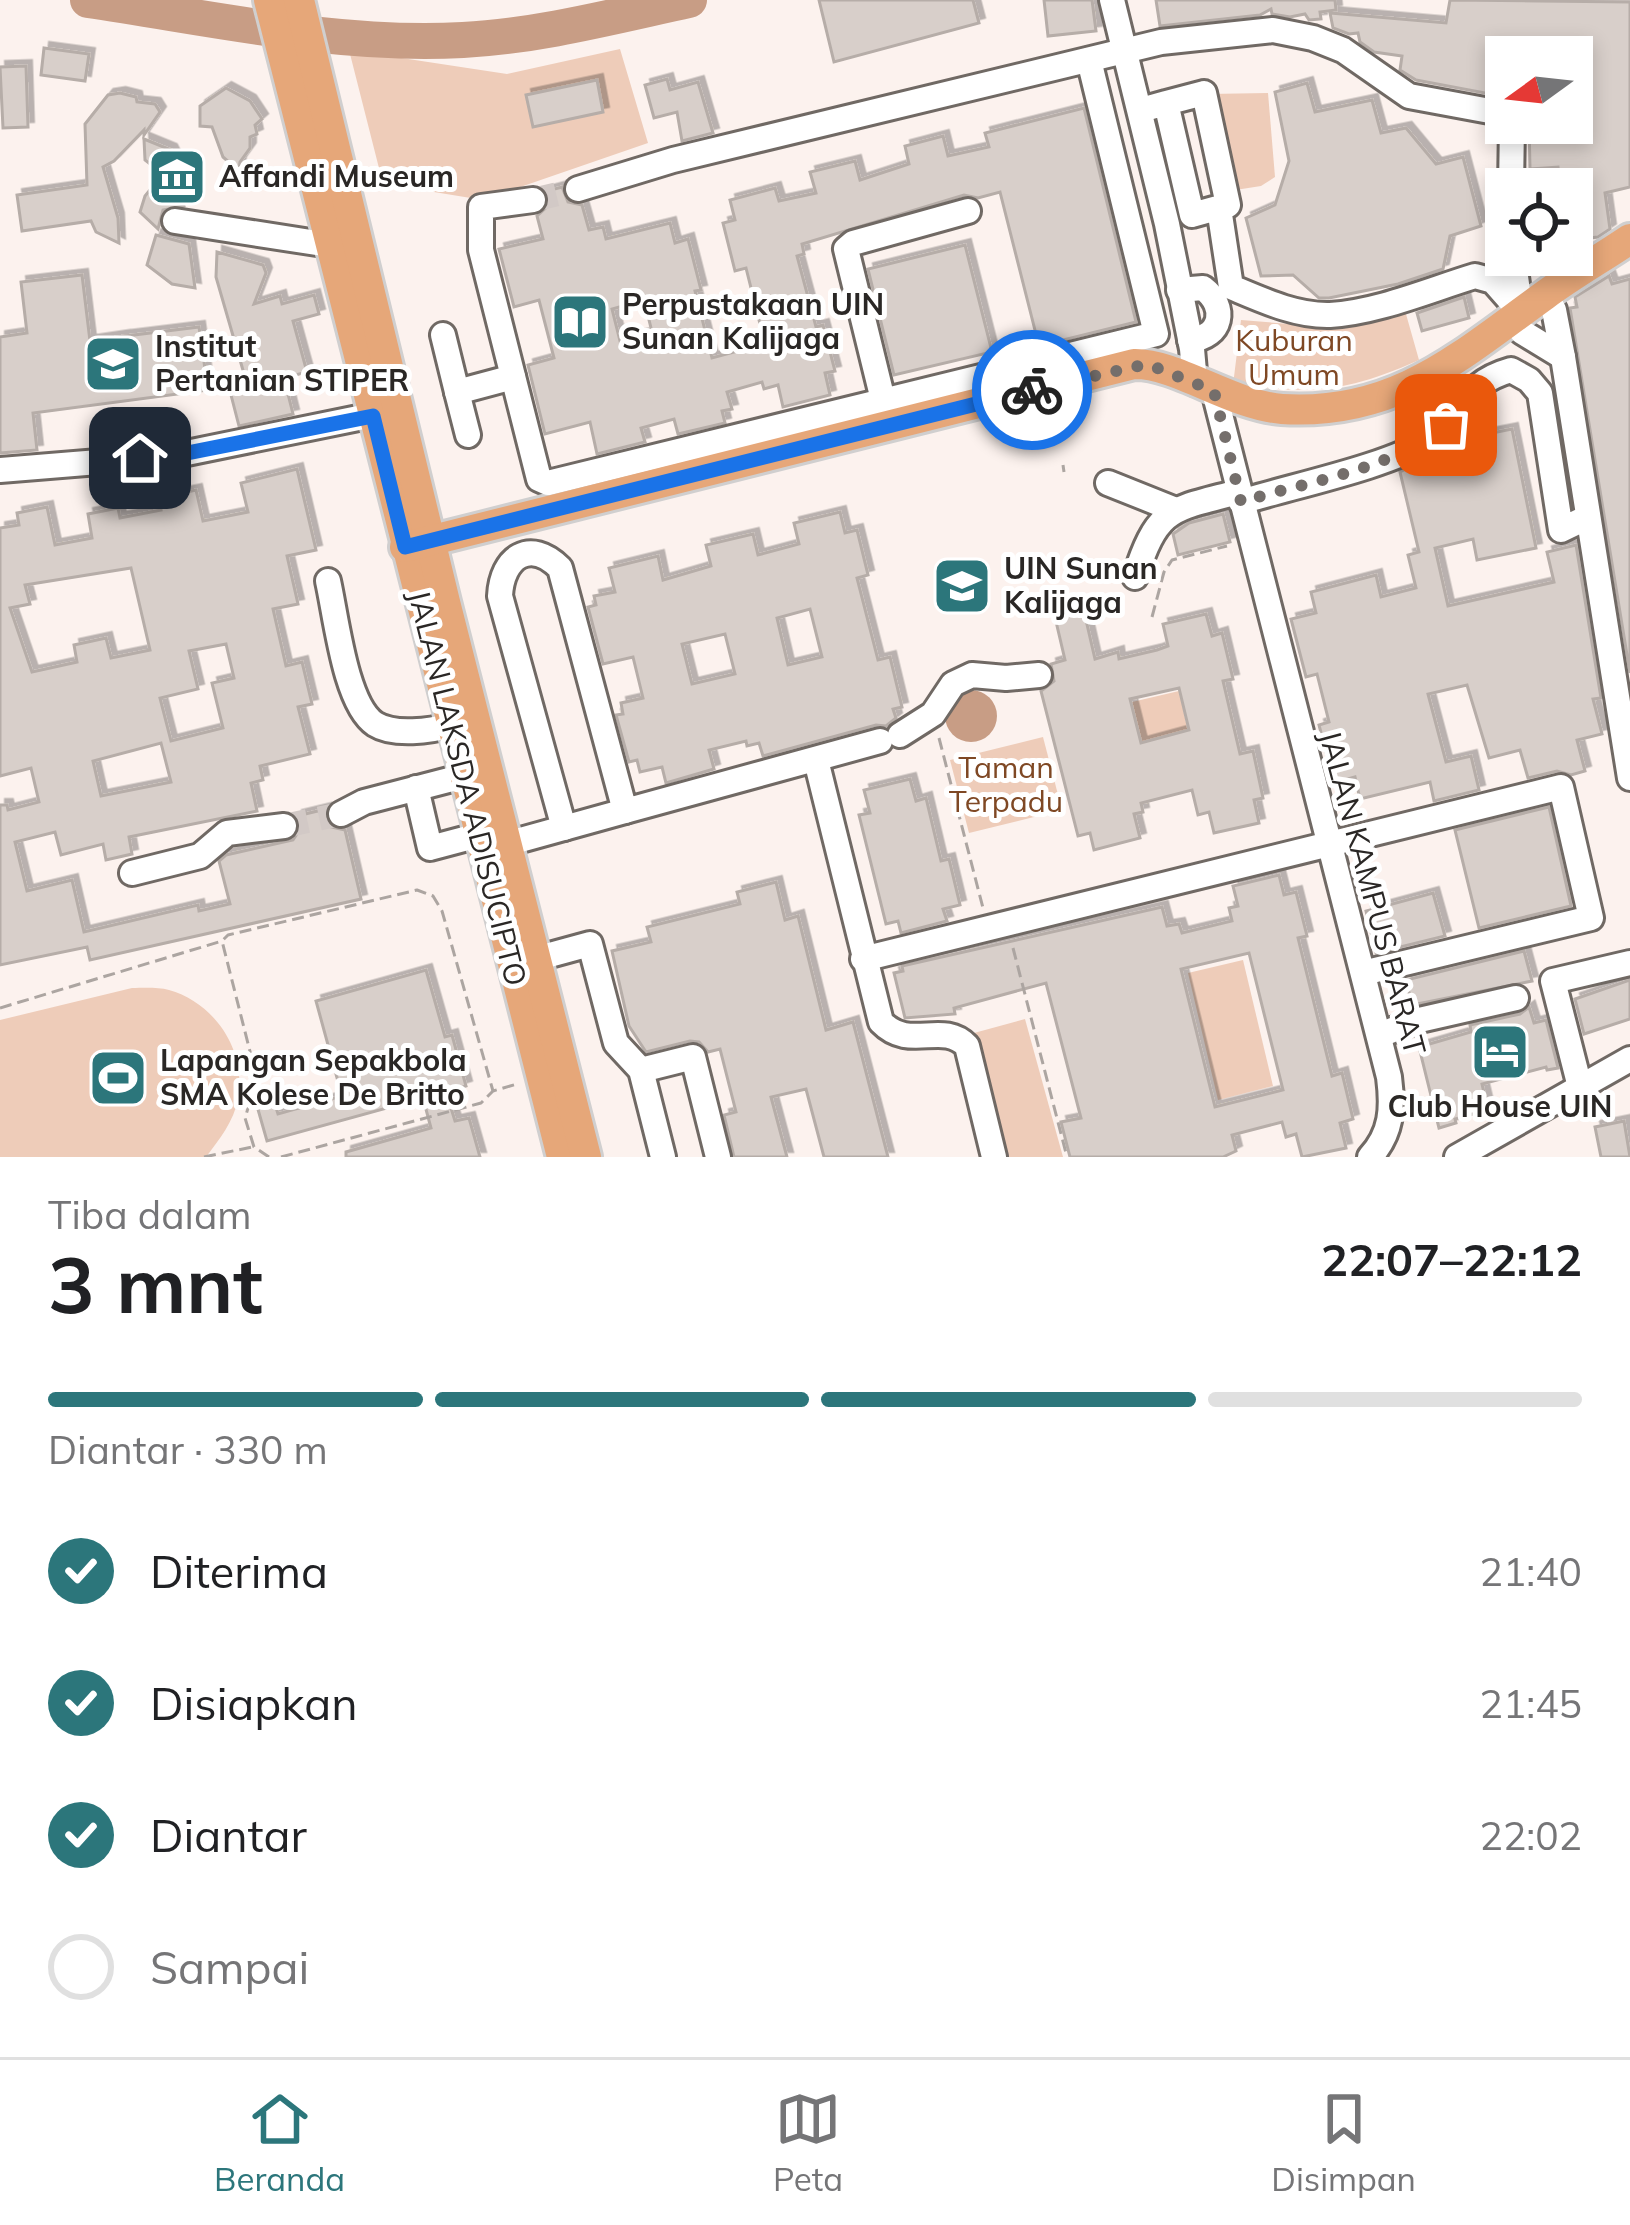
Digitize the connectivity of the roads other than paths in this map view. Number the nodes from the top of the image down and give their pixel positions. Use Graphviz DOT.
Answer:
graph roads {
  1 [pos="269,0"];
  2 [pos="299,0"];
  3 [pos="1112,0"];
  4 [pos="1127,51"];
  5 [pos="1089,60"];
  6 [pos="310,101"];
  7 [pos="1166,103"];
  8 [pos="1141,110"];
  9 [pos="1485,110"];
  10 [pos="578,189"];
  11 [pos="533,200"];
  12 [pos="1220,208"];
  13 [pos="968,211"];
  14 [pos="1165,215"];
  15 [pos="175,221"];
  16 [pos="1129,223"];
  17 [pos="1630,239"];
  18 [pos="330,245"];
  19 [pos="1518,276"];
  20 [pos="1179,290"];
  21 [pos="1223,293"];
  22 [pos="1526,309"];
  23 [pos="443,335"];
  24 [pos="1190,340"];
  25 [pos="1563,357"];
  26 [pos="513,377"];
  27 [pos="1204,387"];
  28 [pos="457,392"];
  29 [pos="883,400"];
  30 [pos="373,416"];
  31 [pos="468,435"];
  32 [pos="730,452"];
  33 [pos="0,470"];
  34 [pos="1108,483"];
  35 [pos="1240,497"];
  36 [pos="1173,509"];
  37 [pos="1588,517"];
  38 [pos="418,543"];
  39 [pos="1135,577"];
  40 [pos="328,580"];
  41 [pos="1039,675"];
  42 [pos="451,725"];
  43 [pos="816,760"];
  44 [pos="1629,769"];
  45 [pos="464,776"];
  46 [pos="416,788"];
  47 [pos="625,811"];
  48 [pos="341,814"];
  49 [pos="284,826"];
  50 [pos="564,828"];
  51 [pos="493,839"];
  52 [pos="1328,842"];
  53 [pos="132,873"];
  54 [pos="535,959"];
  55 [pos="863,959"];
  56 [pos="1630,963"];
  57 [pos="1363,973"];
  58 [pos="1516,998"];
  59 [pos="1380,1035"];
  60 [pos="546,1045"];
  61 [pos="1630,1059"];
  62 [pos="641,1070"];
  63 [pos="1580,1087"];
  64 [pos="562,1157"];
  65 [pos="586,1157"];
  66 [pos="663,1157"];
  67 [pos="718,1157"];
  68 [pos="994,1157"];
  69 [pos="1370,1157"];
  70 [pos="1457,1157"];
  1 -- 6 [label="main road, JALAN LAKSDA ADISUCIPTO"];
  2 -- 6 [label="main road, JALAN LAKSDA ADISUCIPTO"];
  3 -- 4 [label="street, JALAN KAMPUS BARAT"];
  4 -- 5 [label="street"];
  4 -- 8 [label="street, JALAN KAMPUS BARAT"];
  4 -- 9 [label="street"];
  5 -- 10 [label="street"];
  5 -- 16 [label="street"];
  6 -- 18 [label="main road, JALAN LAKSDA ADISUCIPTO"];
  6 -- 38 [label="main road, JALAN LAKSDA ADISUCIPTO"];
  7 -- 8 [label="street"];
  7 -- 12 [label="street"];
  7 -- 12 [label="street"];
  8 -- 14 [label="street, JALAN KAMPUS BARAT"];
  11 -- 26 [label="street"];
  12 -- 21 [label="street"];
  13 -- 29 [label="street"];
  14 -- 16 [label="street"];
  14 -- 20 [label="street, JALAN KAMPUS BARAT"];
  15 -- 18 [label="street"];
  16 -- 29 [label="street"];
  17 -- 22 [label="main road"];
  18 -- 30 [label="main road, JALAN LAKSDA ADISUCIPTO"];
  19 -- 22 [label="street"];
  20 -- 21 [label="street"];
  20 -- 24 [label="street, JALAN KAMPUS BARAT"];
  21 -- 22 [label="street"];
  21 -- 24 [label="street"];
  22 -- 25 [label="street"];
  22 -- 25 [label="street"];
  22 -- 27 [label="main road"];
  23 -- 28 [label="street"];
  24 -- 27 [label="street, JALAN KAMPUS BARAT"];
  25 -- 37 [label="street"];
  26 -- 28 [label="street"];
  26 -- 32 [label="street"];
  27 -- 32 [label="main road"];
  27 -- 35 [label="street, JALAN KAMPUS BARAT"];
  28 -- 31 [label="street"];
  29 -- 32 [label="street"];
  30 -- 33 [label="street"];
  30 -- 38 [label="main road, JALAN LAKSDA ADISUCIPTO"];
  32 -- 38 [label="main road"];
  34 -- 36 [label="street"];
  35 -- 36 [label="street"];
  35 -- 37 [label="street"];
  35 -- 52 [label="street, JALAN KAMPUS BARAT"];
  36 -- 39 [label="street"];
  37 -- 44 [label="street"];
  38 -- 42 [label="main road, JALAN LAKSDA ADISUCIPTO"];
  38 -- 51 [label="main road, JALAN LAKSDA ADISUCIPTO"];
  40 -- 42 [label="street"];
  41 -- 43 [label="street"];
  42 -- 45 [label="main road, JALAN LAKSDA ADISUCIPTO"];
  43 -- 47 [label="street"];
  43 -- 55 [label="street"];
  45 -- 46 [label="street"];
  45 -- 51 [label="main road, JALAN LAKSDA ADISUCIPTO"];
  46 -- 48 [label="street"];
  46 -- 51 [label="street"];
  47 -- 50 [label="street"];
  47 -- 50 [label="street"];
  49 -- 53 [label="street"];
  50 -- 51 [label="street"];
  51 -- 54 [label="main road, JALAN LAKSDA ADISUCIPTO"];
  51 -- 60 [label="main road, JALAN LAKSDA ADISUCIPTO"];
  52 -- 55 [label="street"];
  52 -- 57 [label="street, JALAN KAMPUS BARAT"];
  52 -- 57 [label="street"];
  54 -- 60 [label="main road, JALAN LAKSDA ADISUCIPTO"];
  54 -- 62 [label="street"];
  55 -- 68 [label="street"];
  56 -- 63 [label="street"];
  57 -- 59 [label="street, JALAN KAMPUS BARAT"];
  58 -- 59 [label="street"];
  59 -- 69 [label="street, JALAN KAMPUS BARAT"];
  60 -- 64 [label="main road, JALAN LAKSDA ADISUCIPTO"];
  60 -- 65 [label="main road, JALAN LAKSDA ADISUCIPTO"];
  61 -- 63 [label="street"];
  62 -- 66 [label="street"];
  62 -- 67 [label="street"];
  63 -- 70 [label="street"];
}
